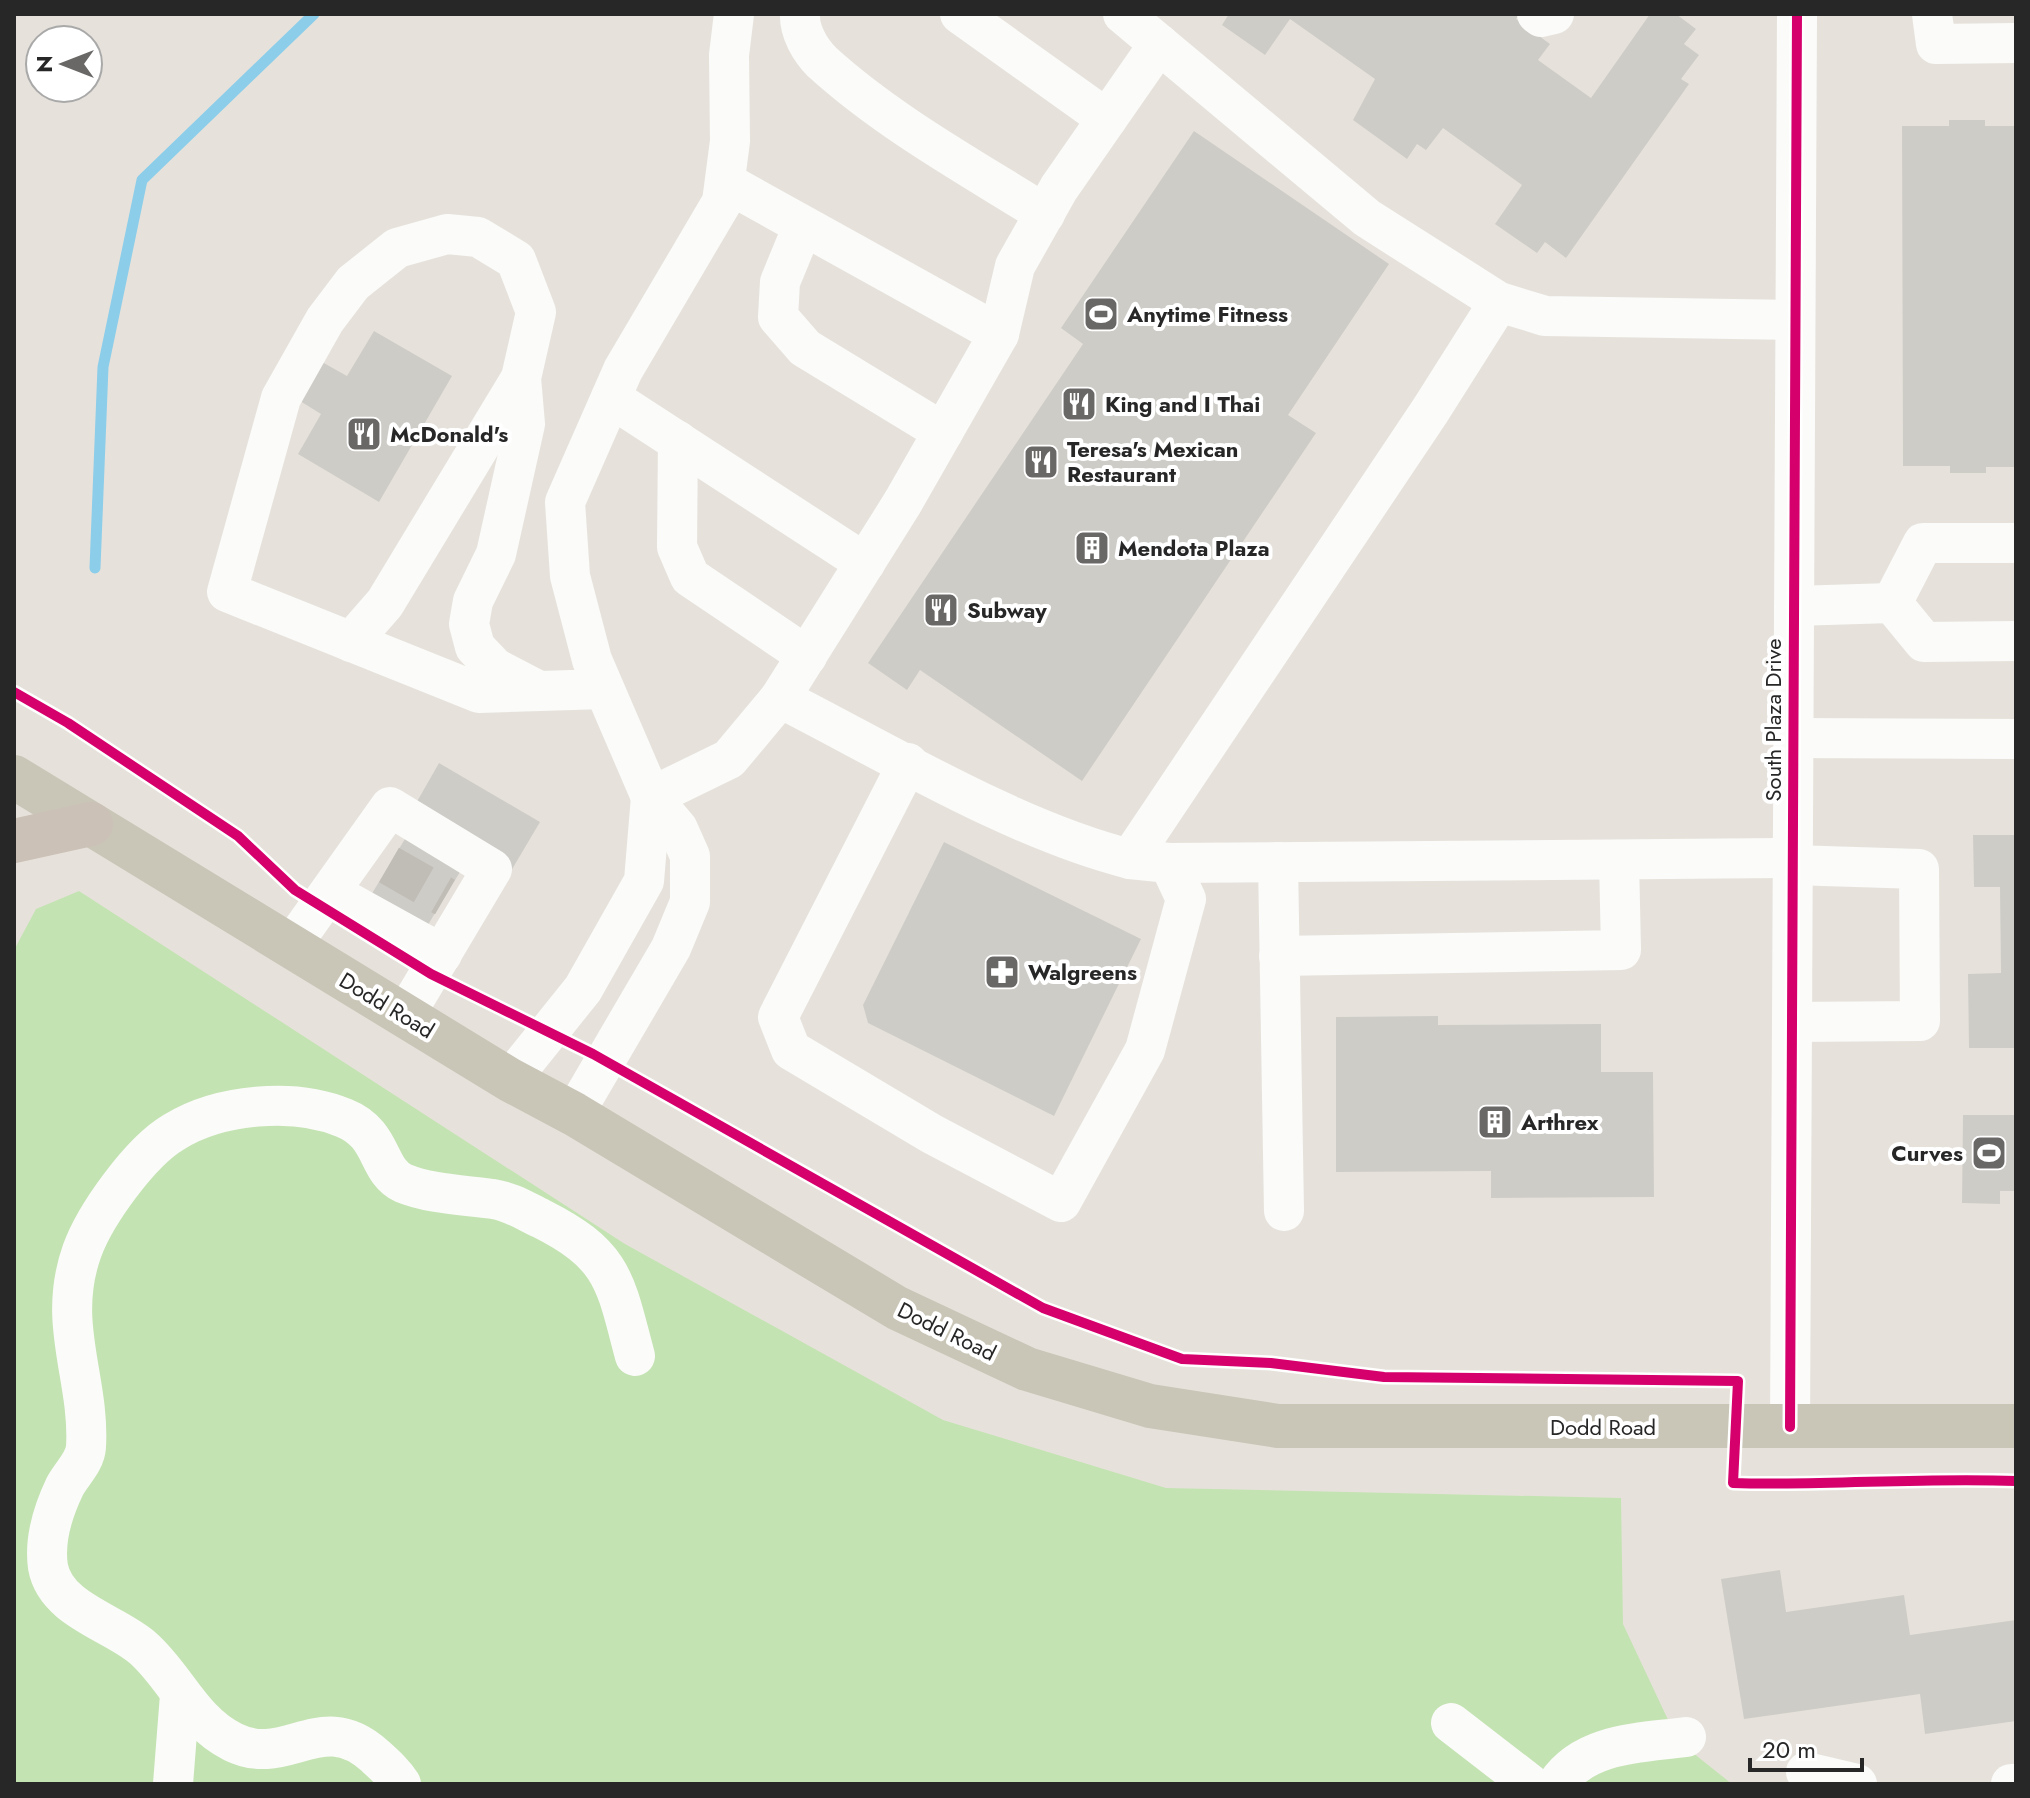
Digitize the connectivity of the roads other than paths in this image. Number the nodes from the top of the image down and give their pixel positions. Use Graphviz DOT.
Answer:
graph roads {
  1 [pos="734,14"];
  2 [pos="800,14"];
  3 [pos="960,14"];
  4 [pos="1123,14"];
  5 [pos="1537,14"];
  6 [pos="1554,14"];
  7 [pos="1797,14"];
  8 [pos="1932,14"];
  9 [pos="2016,43"];
  10 [pos="1159,44"];
  11 [pos="1107,119"];
  12 [pos="725,182"];
  13 [pos="1045,214"];
  14 [pos="803,226"];
  15 [pos="1499,302"];
  16 [pos="1795,320"];
  17 [pos="999,334"];
  18 [pos="521,378"];
  19 [pos="611,398"];
  20 [pos="943,432"];
  21 [pos="678,441"];
  22 [pos="2016,543"];
  23 [pos="865,563"];
  24 [pos="1892,603"];
  25 [pos="1794,606"];
  26 [pos="2016,641"];
  27 [pos="351,642"];
  28 [pos="807,656"];
  29 [pos="604,689"];
  30 [pos="539,691"];
  31 [pos="780,698"];
  32 [pos="1793,738"];
  33 [pos="2016,739"];
  34 [pos="908,763"];
  35 [pos="14,777"];
  36 [pos="651,797"];
  37 [pos="91,824"];
  38 [pos="14,841"];
  39 [pos="1619,860"];
  40 [pos="1150,861"];
  41 [pos="1278,862"];
  42 [pos="1792,862"];
  43 [pos="330,892"];
  44 [pos="291,946"];
  45 [pos="442,954"];
  46 [pos="1279,956"];
  47 [pos="405,1015"];
  48 [pos="1792,1022"];
  49 [pos="510,1080"];
  50 [pos="574,1114"];
  51 [pos="1284,1211"];
  52 [pos="533,1215"];
  53 [pos="544,1254"];
  54 [pos="635,1356"];
  55 [pos="2016,1426"];
  56 [pos="1790,1427"];
  57 [pos="180,1695"];
  58 [pos="1451,1723"];
  59 [pos="1686,1737"];
  60 [pos="1806,1772"];
  61 [pos="173,1784"];
  62 [pos="401,1784"];
  63 [pos="1530,1784"];
  64 [pos="1557,1784"];
  65 [pos="1857,1784"];
  1 -- 12 [label="street"];
  2 -- 13 [label="street"];
  3 -- 11 [label="street"];
  4 -- 10 [label="street"];
  5 -- 6 [label="street"];
  7 -- 16 [label="street, South Plaza Drive"];
  8 -- 9 [label="street"];
  10 -- 11 [label="street"];
  10 -- 15 [label="street"];
  11 -- 13 [label="street"];
  12 -- 14 [label="street"];
  12 -- 19 [label="street"];
  13 -- 17 [label="street"];
  14 -- 17 [label="street"];
  14 -- 20 [label="street"];
  15 -- 16 [label="street"];
  15 -- 40 [label="street"];
  16 -- 25 [label="street, South Plaza Drive"];
  17 -- 20 [label="street"];
  18 -- 27 [label="street"];
  18 -- 27 [label="street"];
  18 -- 30 [label="street"];
  19 -- 21 [label="street"];
  19 -- 29 [label="street"];
  20 -- 23 [label="street"];
  21 -- 23 [label="street"];
  21 -- 28 [label="street"];
  22 -- 24 [label="street"];
  23 -- 28 [label="street"];
  24 -- 25 [label="street"];
  24 -- 26 [label="street"];
  25 -- 32 [label="street, South Plaza Drive"];
  27 -- 30 [label="street"];
  28 -- 31 [label="street"];
  29 -- 30 [label="street"];
  29 -- 36 [label="street"];
  31 -- 34 [label="street"];
  31 -- 36 [label="street"];
  32 -- 33 [label="street"];
  32 -- 42 [label="street, South Plaza Drive"];
  34 -- 40 [label="street"];
  34 -- 40 [label="street"];
  35 -- 37 [label="main road, Dodd Road"];
  36 -- 49 [label="street"];
  36 -- 50 [label="street"];
  37 -- 38 [label="highway"];
  37 -- 44 [label="main road, Dodd Road"];
  39 -- 41 [label="street"];
  39 -- 42 [label="street"];
  39 -- 46 [label="street"];
  40 -- 41 [label="street"];
  41 -- 46 [label="street"];
  42 -- 48 [label="street, South Plaza Drive"];
  42 -- 48 [label="street"];
  43 -- 44 [label="street"];
  43 -- 45 [label="street"];
  43 -- 45 [label="street"];
  44 -- 47 [label="main road, Dodd Road"];
  45 -- 47 [label="street"];
  46 -- 51 [label="street"];
  47 -- 49 [label="main road, Dodd Road"];
  48 -- 56 [label="street, South Plaza Drive"];
  49 -- 50 [label="main road, Dodd Road"];
  50 -- 56 [label="main road, Dodd Road"];
  52 -- 53 [label="street"];
  52 -- 54 [label="street"];
  52 -- 57 [label="street"];
  55 -- 56 [label="main road, Dodd Road"];
  57 -- 61 [label="street"];
  57 -- 62 [label="street"];
  58 -- 63 [label="street"];
  59 -- 64 [label="street"];
  60 -- 65 [label="street"];
}
